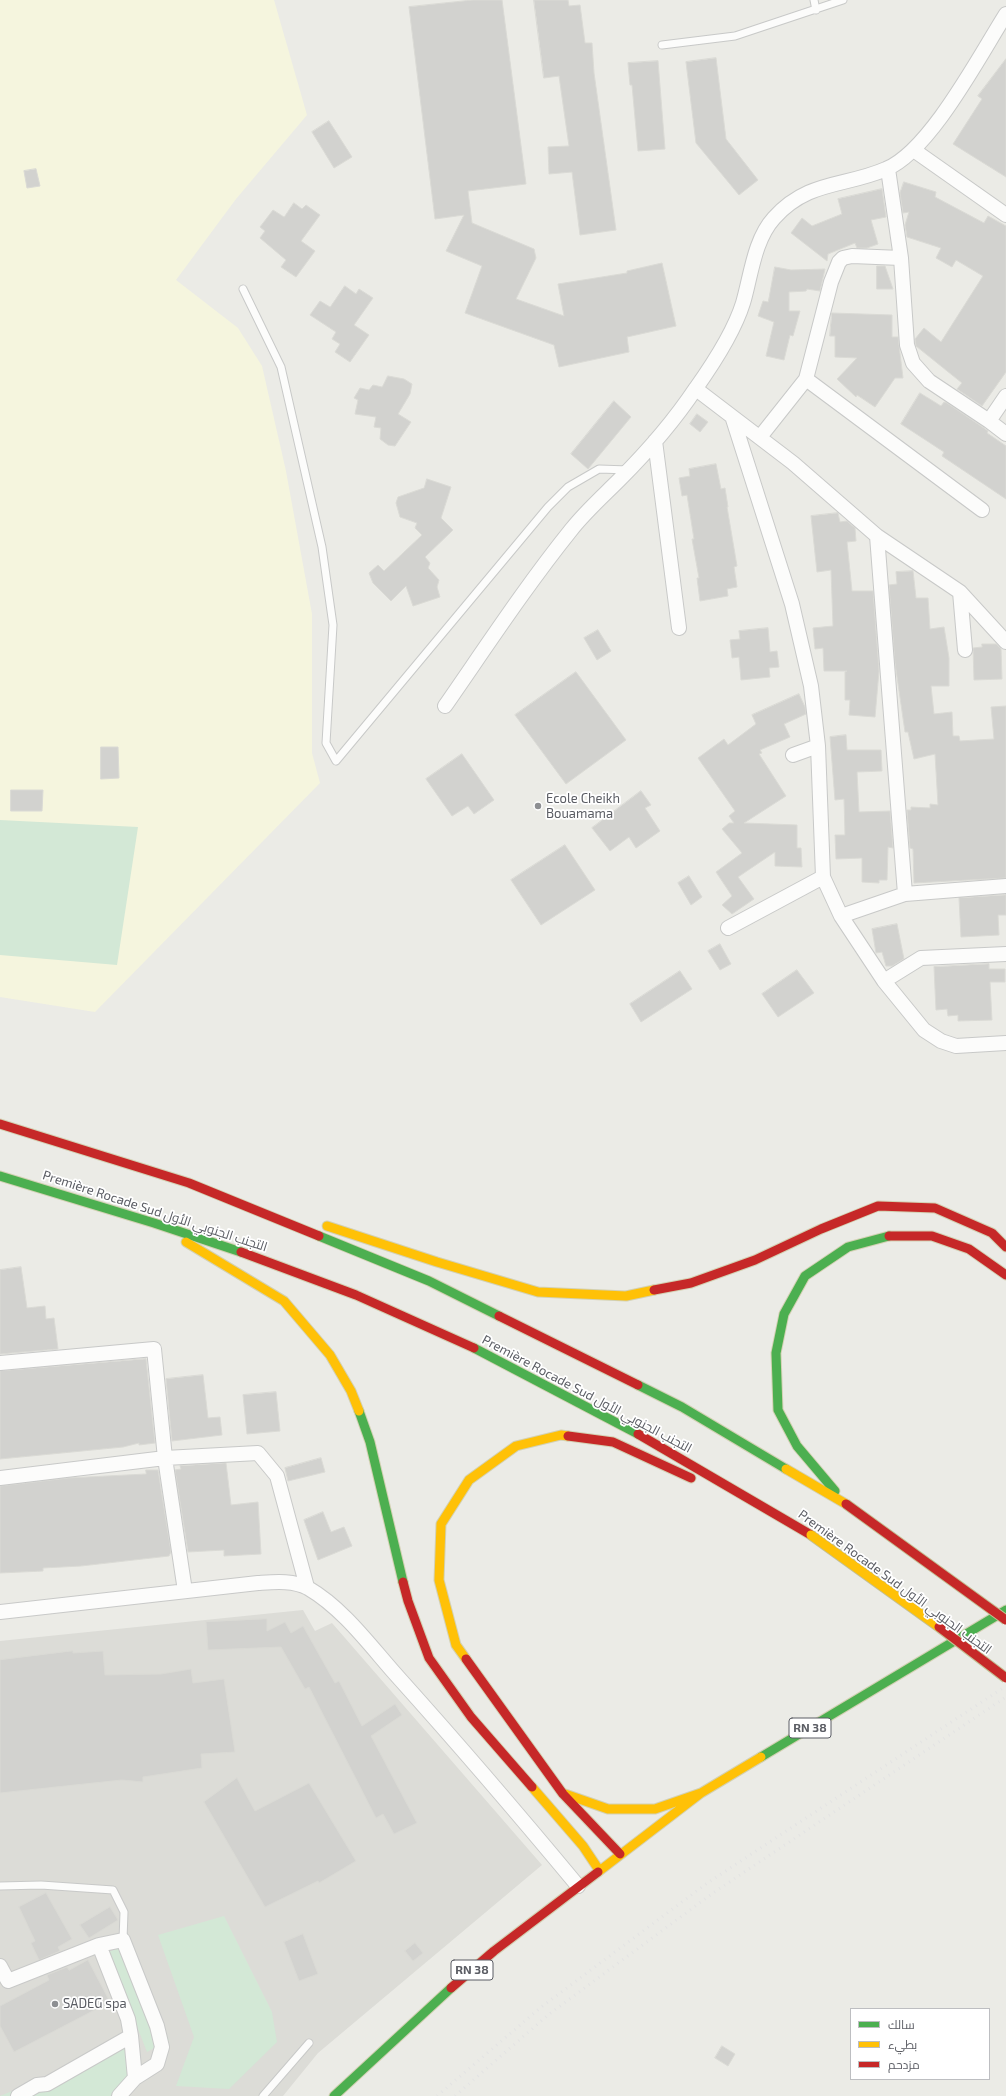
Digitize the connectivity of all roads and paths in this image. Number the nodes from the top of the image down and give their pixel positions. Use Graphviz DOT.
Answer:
graph roads {
  1 [pos="814,0"];
  2 [pos="843,0"];
  3 [pos="816,10"];
  4 [pos="1006,14"];
  5 [pos="662,45"];
  6 [pos="915,150"];
  7 [pos="888,169"];
  8 [pos="1006,215"];
  9 [pos="901,258"];
  10 [pos="243,289"];
  11 [pos="806,379"];
  12 [pos="696,389"];
  13 [pos="1006,396"];
  14 [pos="733,419"];
  15 [pos="989,421"];
  16 [pos="1006,434"];
  17 [pos="760,437"];
  18 [pos="655,441"];
  19 [pos="629,470"];
  20 [pos="982,510"];
  21 [pos="877,536"];
  22 [pos="960,592"];
  23 [pos="679,628"];
  24 [pos="1006,642"];
  25 [pos="964,650"];
  26 [pos="445,706"];
  27 [pos="818,746"];
  28 [pos="794,755"];
  29 [pos="823,877"];
  30 [pos="1006,886"];
  31 [pos="905,894"];
  32 [pos="841,916"];
  33 [pos="728,928"];
  34 [pos="1006,954"];
  35 [pos="884,981"];
  36 [pos="1006,1043"];
  37 [pos="0,1124"];
  38 [pos="0,1176"];
  39 [pos="189,1183"];
  40 [pos="292,1215"];
  41 [pos="149,1220"];
  42 [pos="321,1224"];
  43 [pos="1006,1247"];
  44 [pos="1006,1275"];
  45 [pos="0,1363"];
  46 [pos="165,1458"];
  47 [pos="0,1478"];
  48 [pos="698,1481"];
  49 [pos="712,1488"];
  50 [pos="846,1504"];
  51 [pos="811,1535"];
  52 [pos="307,1587"];
  53 [pos="185,1591"];
  54 [pos="1006,1610"];
  55 [pos="0,1612"];
  56 [pos="1006,1620"];
  57 [pos="1006,1678"];
  58 [pos="701,1793"];
  59 [pos="563,1794"];
  60 [pos="620,1854"];
  61 [pos="599,1870"];
  62 [pos="0,1886"];
  63 [pos="578,1886"];
  64 [pos="123,1940"];
  65 [pos="99,1945"];
  66 [pos="0,1966"];
  67 [pos="131,2036"];
  68 [pos="309,2043"];
  69 [pos="135,2078"];
  70 [pos="18,2096"];
  71 [pos="119,2096"];
  72 [pos="263,2096"];
  73 [pos="334,2096"];
  1 -- 3 [label="lane"];
  2 -- 3 [label="lane"];
  3 -- 5 [label="lane"];
  4 -- 6 [label="street"];
  6 -- 7 [label="street"];
  6 -- 8 [label="street"];
  7 -- 9 [label="street"];
  7 -- 12 [label="street"];
  9 -- 11 [label="street"];
  9 -- 15 [label="street"];
  10 -- 19 [label="lane"];
  11 -- 17 [label="street"];
  11 -- 20 [label="street"];
  12 -- 14 [label="street"];
  12 -- 18 [label="street"];
  13 -- 15 [label="street"];
  14 -- 17 [label="street"];
  14 -- 27 [label="street"];
  15 -- 16 [label="street"];
  17 -- 21 [label="street"];
  18 -- 19 [label="street"];
  18 -- 23 [label="street"];
  19 -- 26 [label="street"];
  21 -- 22 [label="street"];
  21 -- 31 [label="street"];
  22 -- 24 [label="street"];
  22 -- 25 [label="street"];
  27 -- 28 [label="street"];
  27 -- 29 [label="street"];
  29 -- 32 [label="street"];
  29 -- 33 [label="street"];
  30 -- 31 [label="street"];
  31 -- 32 [label="street"];
  32 -- 35 [label="street"];
  34 -- 35 [label="street"];
  35 -- 36 [label="street"];
  37 -- 39 [label="main road, Première Rocade Sud التجنب الجنوبي الأول"];
  38 -- 41 [label="main road, Première Rocade Sud التجنب الجنوبي الأول"];
  39 -- 40 [label="main road"];
  39 -- 50 [label="main road, Première Rocade Sud التجنب الجنوبي الأول"];
  41 -- 51 [label="main road, Première Rocade Sud التجنب الجنوبي الأول"];
  41 -- 61 [label="main road"];
  42 -- 43 [label="main road"];
  44 -- 50 [label="main road"];
  45 -- 46 [label="street"];
  46 -- 47 [label="street"];
  46 -- 52 [label="street"];
  46 -- 53 [label="street"];
  48 -- 59 [label="main road"];
  49 -- 51 [label="main road"];
  50 -- 56 [label="main road, Première Rocade Sud التجنب الجنوبي الأول, bridge"];
  51 -- 57 [label="main road, Première Rocade Sud التجنب الجنوبي الأول, bridge"];
  52 -- 53 [label="street"];
  52 -- 63 [label="street"];
  53 -- 55 [label="street"];
  54 -- 58 [label="main road, RN 38"];
  58 -- 59 [label="main road"];
  58 -- 60 [label="main road, RN 38"];
  59 -- 60 [label="main road"];
  60 -- 61 [label="main road, RN 38"];
  61 -- 63 [label="main road, RN 38"];
  62 -- 64 [label="lane"];
  63 -- 73 [label="main road, RN 38"];
  64 -- 65 [label="street"];
  64 -- 69 [label="street"];
  65 -- 66 [label="street"];
  65 -- 67 [label="street"];
  67 -- 69 [label="street"];
  67 -- 70 [label="street"];
  68 -- 72 [label="lane"];
  69 -- 71 [label="street"];
}
